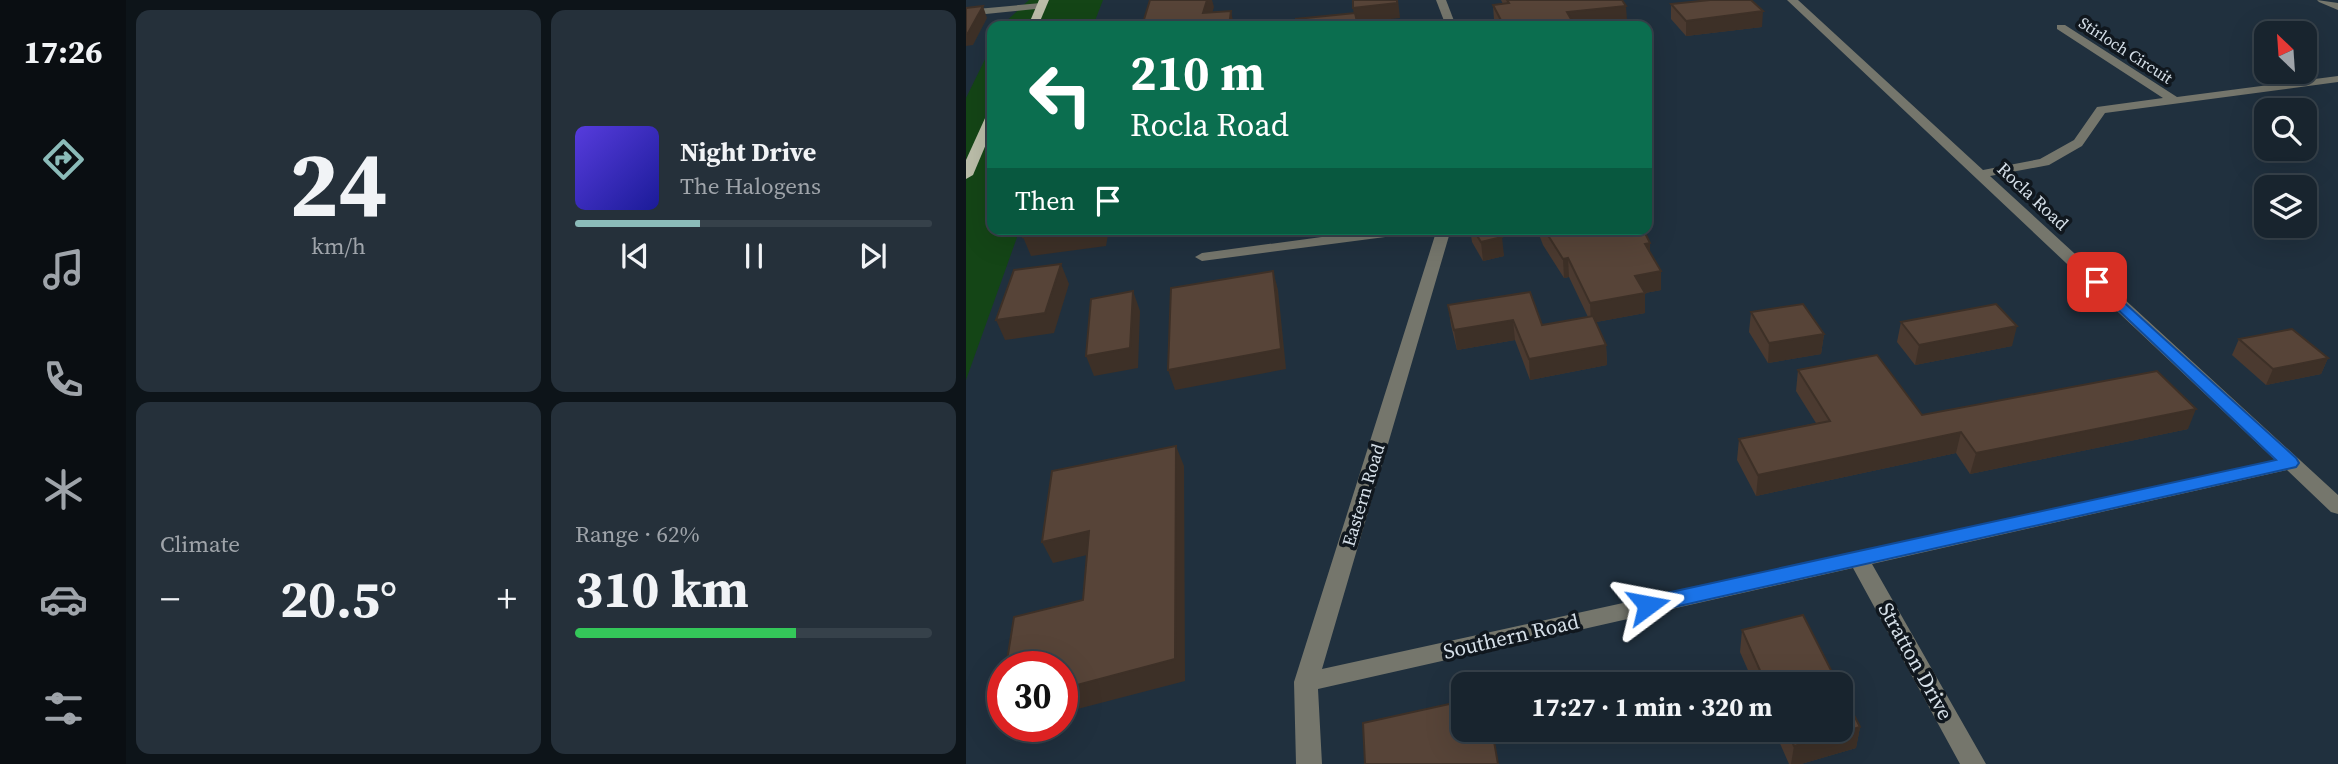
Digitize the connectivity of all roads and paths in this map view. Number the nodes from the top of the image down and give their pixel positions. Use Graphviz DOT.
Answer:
graph roads {
  1 [pos="1441,0"];
  2 [pos="1792,0"];
  3 [pos="2322,0"];
  4 [pos="1043,3"];
  5 [pos="2338,7"];
  6 [pos="966,13"];
  7 [pos="1034,21"];
  8 [pos="1449,21"];
  9 [pos="2061,27"];
  10 [pos="2338,79"];
  11 [pos="2174,100"];
  12 [pos="987,127"];
  13 [pos="1982,174"];
  14 [pos="966,175"];
  15 [pos="1370,235"];
  16 [pos="1442,235"];
  17 [pos="1202,257"];
  18 [pos="2290,463"];
  19 [pos="2338,507"];
  20 [pos="1858,558"];
  21 [pos="1306,682"];
  22 [pos="1309,764"];
  23 [pos="1973,764"];
  1 -- 8 [label="street"];
  2 -- 13 [label="street, Rocla Road"];
  3 -- 5 [label="street"];
  4 -- 6 [label="street"];
  4 -- 7 [label="main road"];
  9 -- 11 [label="street, Stirloch Circuit"];
  10 -- 11 [label="street, Stirloch Circuit"];
  11 -- 13 [label="street, Stirloch Circuit"];
  12 -- 14 [label="main road"];
  13 -- 18 [label="street, Rocla Road"];
  15 -- 17 [label="street"];
  16 -- 21 [label="street, Eastern Road"];
  18 -- 19 [label="street, Rocla Road"];
  18 -- 20 [label="street, Southern Road"];
  20 -- 21 [label="street, Southern Road"];
  20 -- 23 [label="street, Stratton Drive"];
  21 -- 22 [label="street, Eastern Road"];
}
